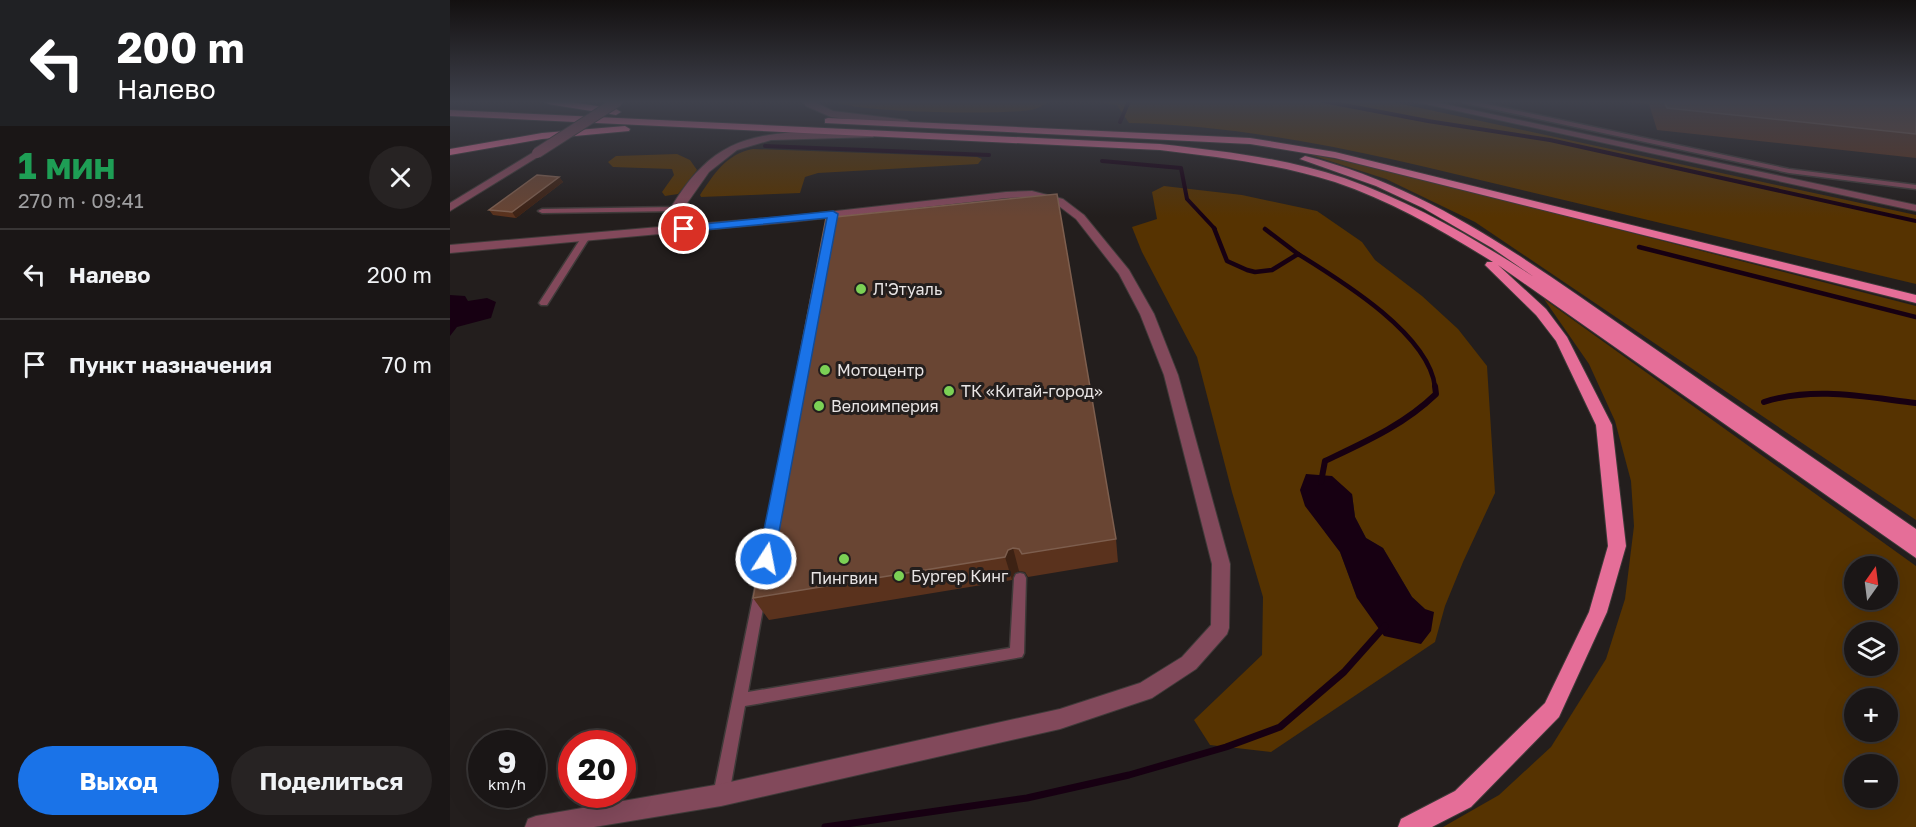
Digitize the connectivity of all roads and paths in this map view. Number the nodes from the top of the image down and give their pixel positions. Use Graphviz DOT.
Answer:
graph roads {
  1 [pos="521,140"];
  2 [pos="558,140"];
  3 [pos="755,140"];
  4 [pos="1052,140"];
  5 [pos="1205,140"];
  6 [pos="1216,140"];
  7 [pos="1598,140"];
  8 [pos="1643,140"];
  9 [pos="450,152"];
  10 [pos="1916,187"];
  11 [pos="450,208"];
  12 [pos="1916,208"];
  13 [pos="676,209"];
  14 [pos="542,212"];
  15 [pos="662,231"];
  16 [pos="586,237"];
  17 [pos="1460,237"];
  18 [pos="450,249"];
  19 [pos="1916,299"];
  20 [pos="544,303"];
  21 [pos="1916,538"];
  22 [pos="1916,551"];
  23 [pos="1020,578"];
  24 [pos="762,583"];
  25 [pos="739,700"];
  26 [pos="721,795"];
  27 [pos="545,826"];
  28 [pos="1409,827"];
  1 -- 9 [label="main road"];
  2 -- 11 [label="street, bridge"];
  3 -- 13 [label="street"];
  4 -- 17 [label="main road"];
  5 -- 21 [label="main road"];
  6 -- 19 [label="main road"];
  7 -- 12 [label="street"];
  8 -- 10 [label="lane"];
  13 -- 14 [label="lane"];
  13 -- 15 [label="street"];
  15 -- 16 [label="street"];
  15 -- 26 [label="street"];
  16 -- 18 [label="street"];
  16 -- 20 [label="lane"];
  17 -- 22 [label="main road"];
  17 -- 28 [label="main road"];
  23 -- 25 [label="lane"];
  24 -- 25 [label="lane"];
  25 -- 26 [label="lane"];
  26 -- 27 [label="street"];
}
